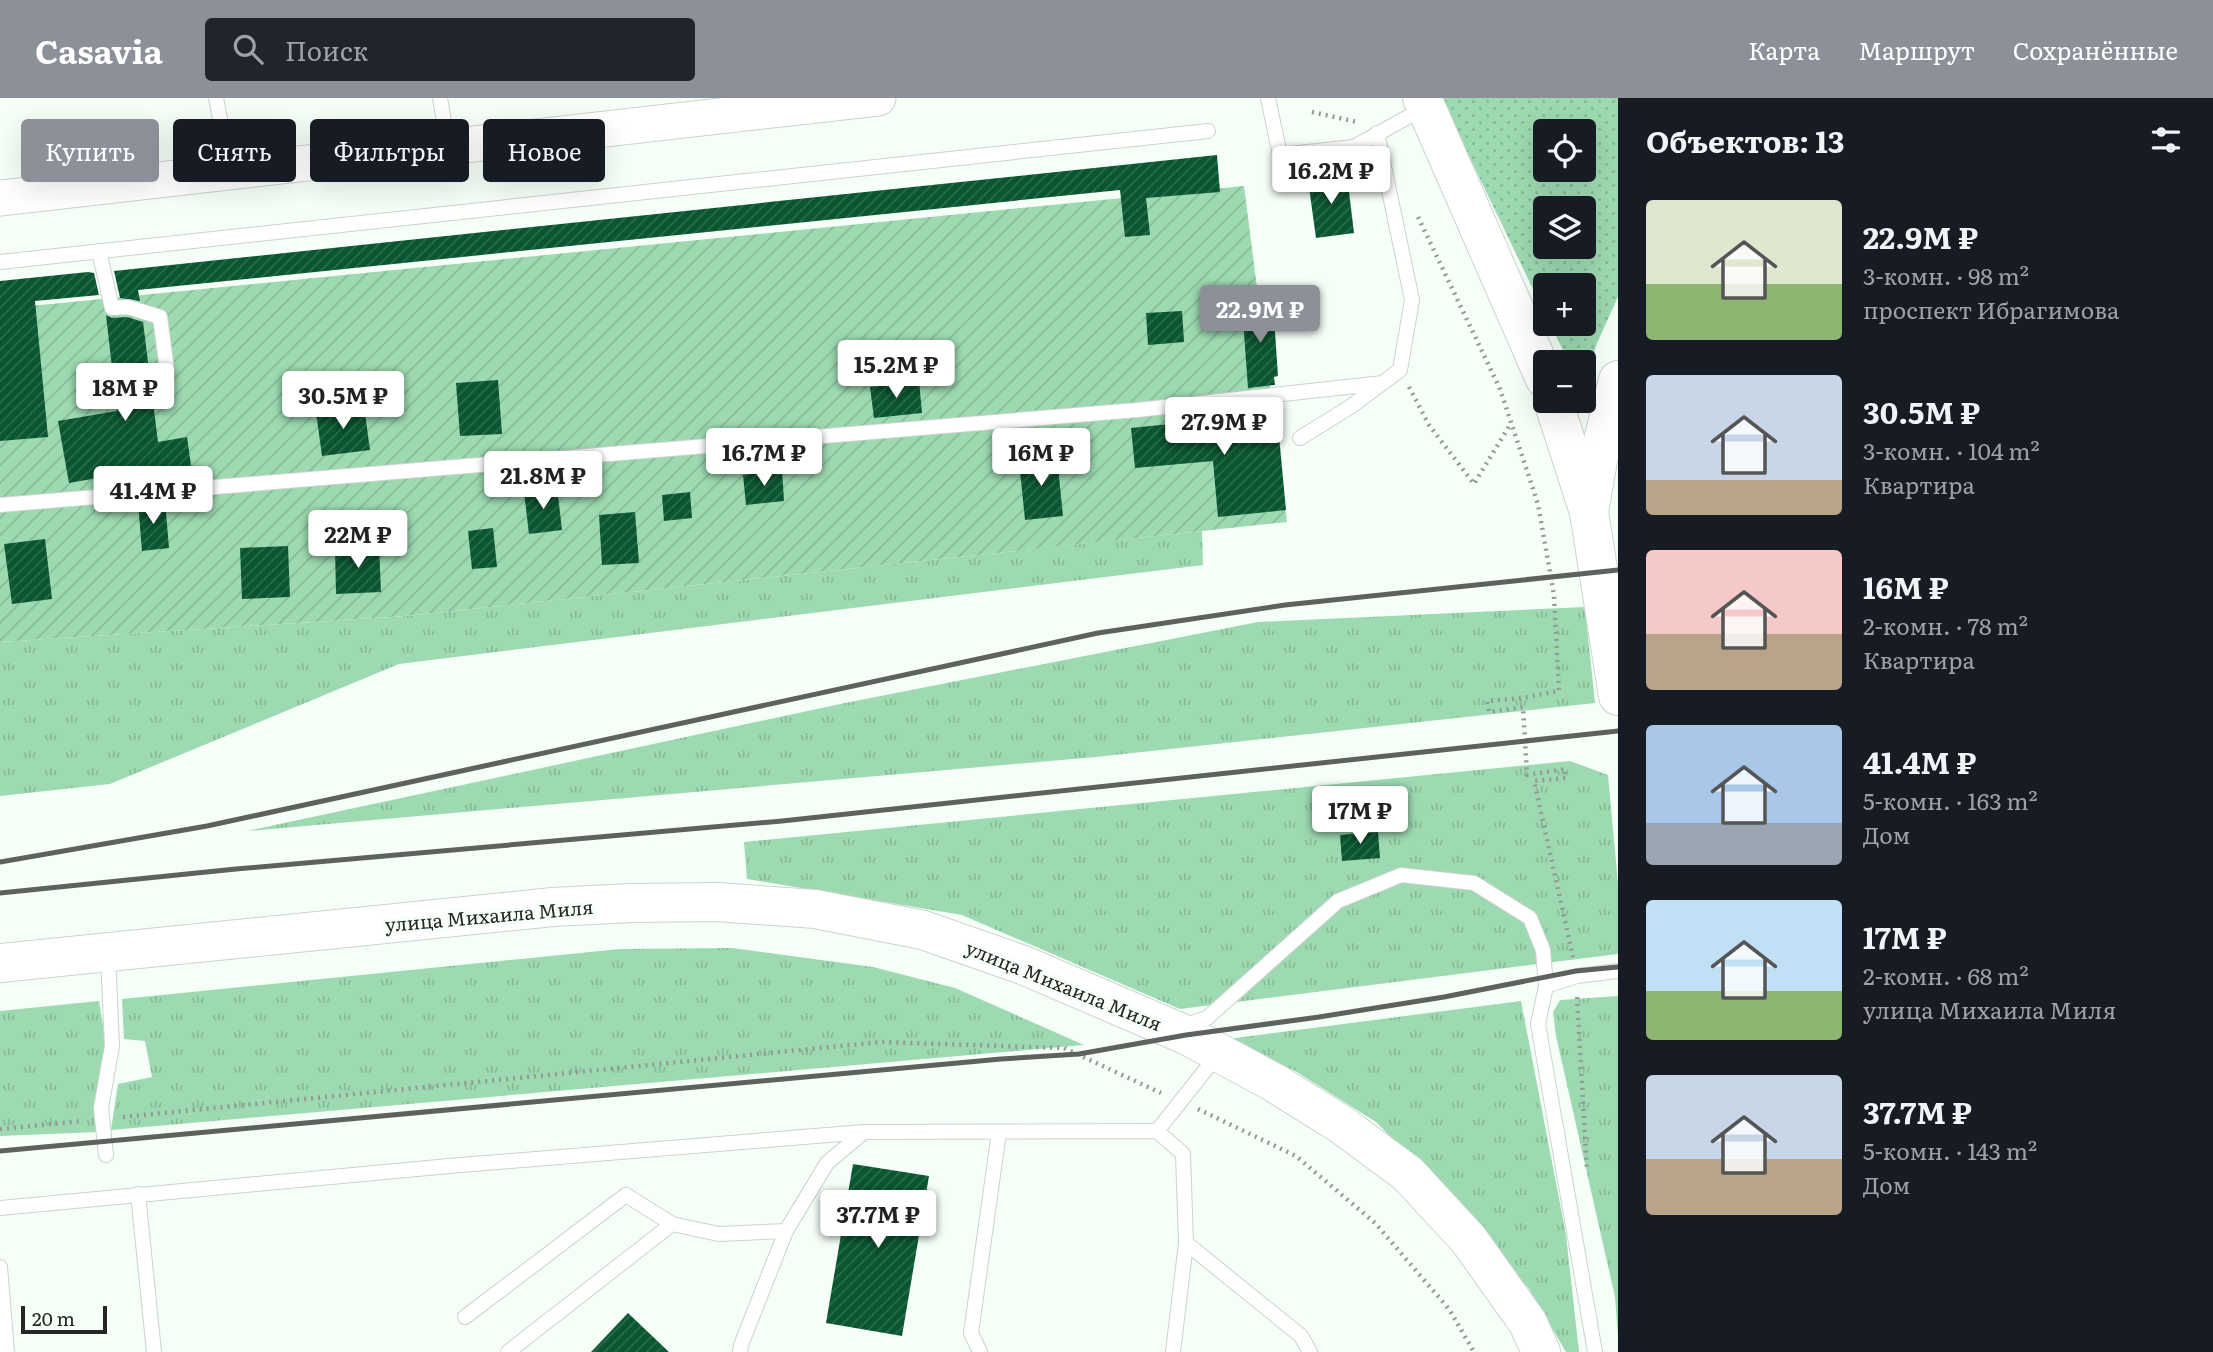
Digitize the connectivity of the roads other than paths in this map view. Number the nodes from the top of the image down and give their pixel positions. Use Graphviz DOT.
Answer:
graph roads {
  1 [pos="216,98"];
  2 [pos="440,98"];
  3 [pos="878,98"];
  4 [pos="1268,98"];
  5 [pos="1424,102"];
  6 [pos="220,119"];
  7 [pos="444,119"];
  8 [pos="1208,131"];
  9 [pos="1377,133"];
  10 [pos="469,146"];
  11 [pos="173,179"];
  12 [pos="0,198"];
  13 [pos="99,251"];
  14 [pos="0,262"];
  15 [pos="1533,352"];
  16 [pos="167,370"];
  17 [pos="1618,380"];
  18 [pos="1383,383"];
  19 [pos="1557,413"];
  20 [pos="1300,438"];
  21 [pos="0,505"];
  22 [pos="1589,512"];
  23 [pos="1618,696"];
  24 [pos="108,952"];
  25 [pos="0,963"];
  26 [pos="1618,971"];
  27 [pos="1546,986"];
  28 [pos="1172,1029"];
  29 [pos="1219,1052"];
  30 [pos="1157,1131"];
  31 [pos="864,1132"];
  32 [pos="999,1132"];
  33 [pos="106,1155"];
  34 [pos="138,1194"];
  35 [pos="0,1208"];
  36 [pos="672,1224"];
  37 [pos="786,1231"];
  38 [pos="1186,1243"];
  39 [pos="0,1267"];
  40 [pos="465,1317"];
  41 [pos="7,1352"];
  42 [pos="154,1352"];
  43 [pos="508,1352"];
  44 [pos="740,1352"];
  45 [pos="981,1352"];
  46 [pos="1173,1352"];
  47 [pos="1310,1352"];
  48 [pos="1541,1352"];
  49 [pos="1595,1352"];
  1 -- 6 [label="lane"];
  2 -- 7 [label="lane"];
  3 -- 10 [label="street"];
  4 -- 9 [label="lane"];
  5 -- 9 [label="lane"];
  5 -- 15 [label="main road"];
  8 -- 13 [label="lane"];
  9 -- 18 [label="lane"];
  11 -- 12 [label="street"];
  13 -- 14 [label="lane"];
  13 -- 16 [label="lane"];
  17 -- 22 [label="main road"];
  18 -- 20 [label="lane"];
  18 -- 21 [label="lane"];
  19 -- 22 [label="main road"];
  22 -- 23 [label="main road"];
  24 -- 25 [label="main road, улица Михаила Миля"];
  24 -- 28 [label="main road, улица Михаила Миля"];
  24 -- 33 [label="lane"];
  26 -- 27 [label="lane"];
  27 -- 28 [label="lane"];
  27 -- 49 [label="lane"];
  28 -- 29 [label="main road, улица Михаила Миля"];
  29 -- 30 [label="lane"];
  29 -- 48 [label="main road, улица Михаила Миля"];
  30 -- 32 [label="lane"];
  30 -- 38 [label="lane"];
  31 -- 32 [label="lane"];
  31 -- 34 [label="lane"];
  31 -- 37 [label="lane"];
  32 -- 45 [label="lane"];
  34 -- 35 [label="lane"];
  34 -- 42 [label="lane"];
  36 -- 37 [label="lane"];
  36 -- 40 [label="lane"];
  36 -- 43 [label="lane"];
  37 -- 44 [label="lane"];
  38 -- 46 [label="lane"];
  38 -- 47 [label="lane"];
  39 -- 41 [label="lane"];
}
